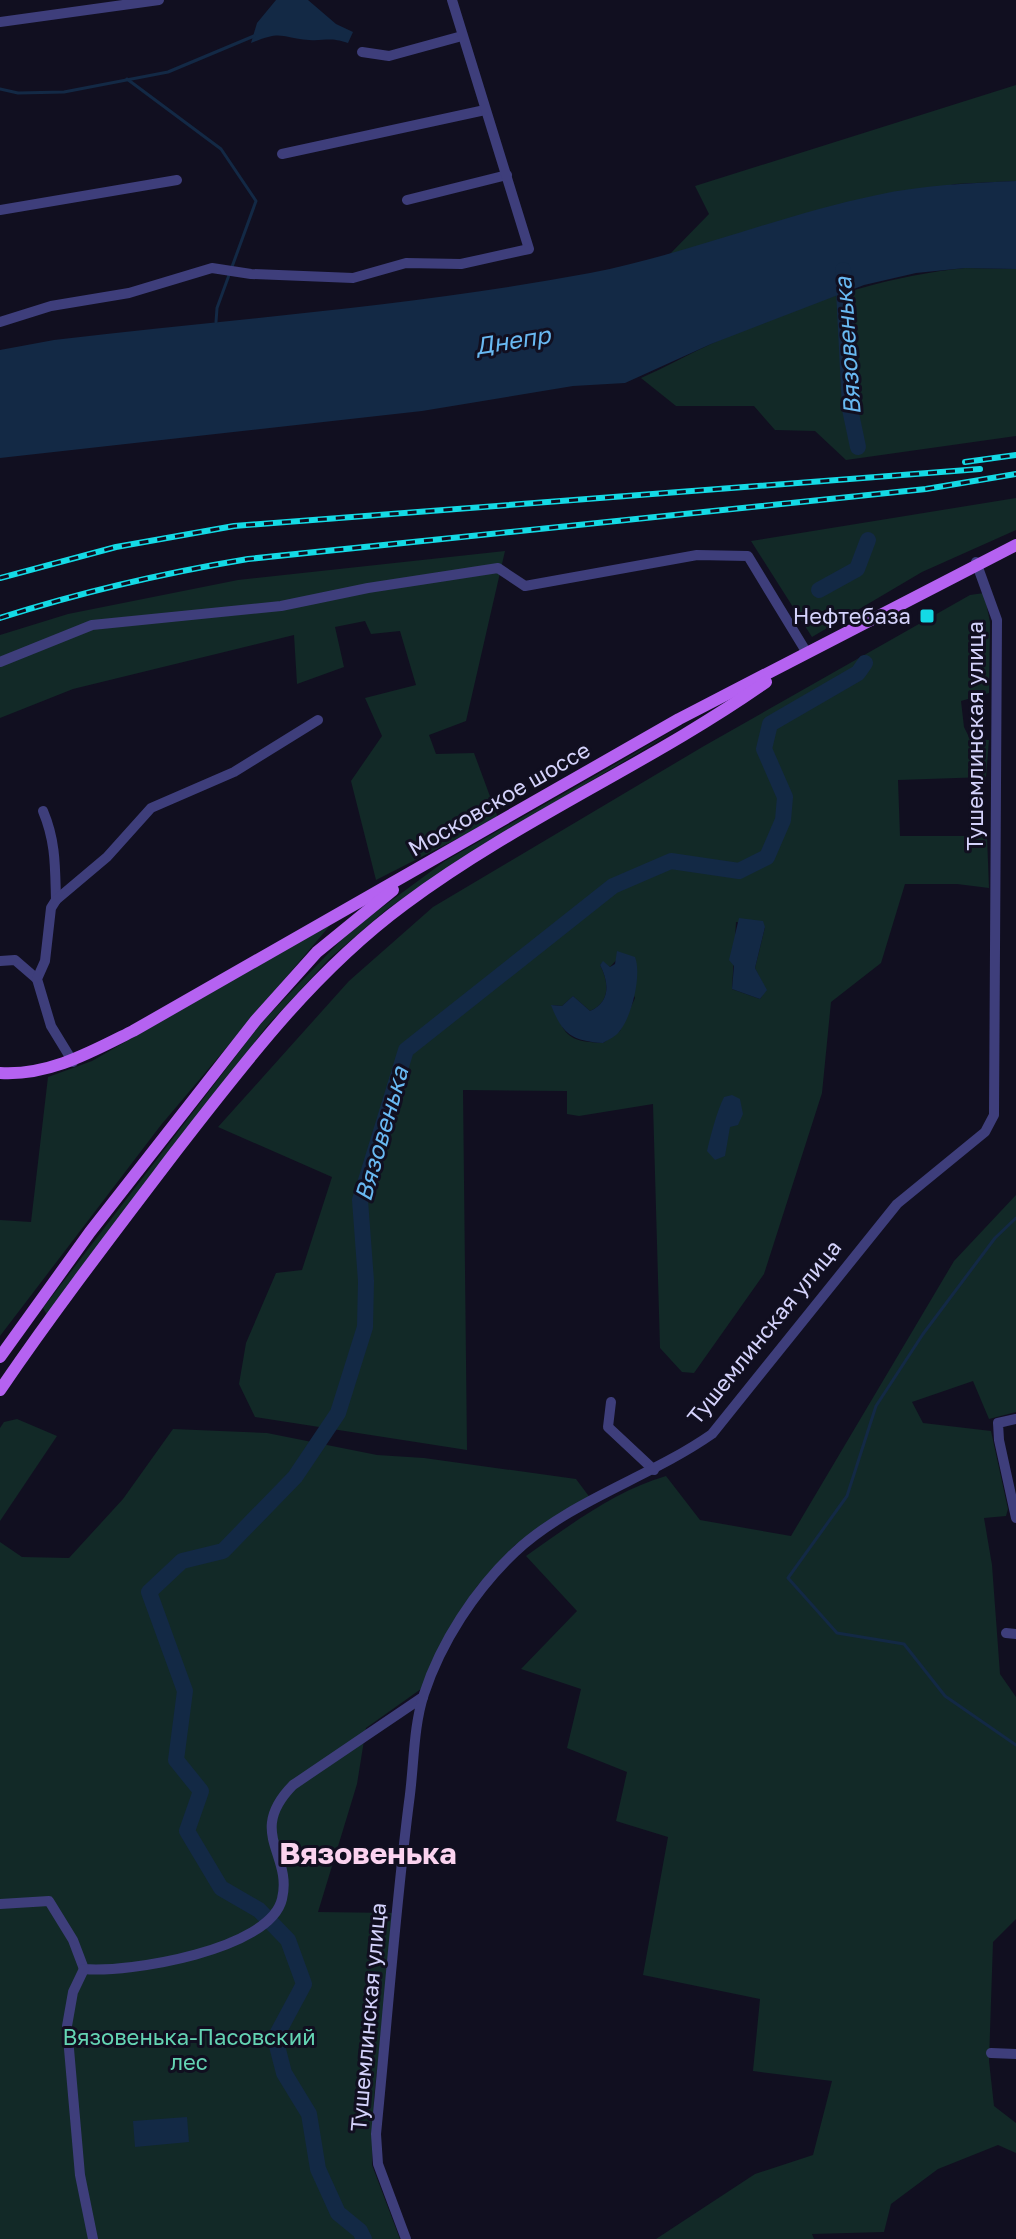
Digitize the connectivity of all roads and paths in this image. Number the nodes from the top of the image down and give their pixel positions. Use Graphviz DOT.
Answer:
graph roads {
  1 [pos="159,0"];
  2 [pos="452,0"];
  3 [pos="0,22"];
  4 [pos="462,36"];
  5 [pos="362,52"];
  6 [pos="485,110"];
  7 [pos="282,154"];
  8 [pos="507,175"];
  9 [pos="177,180"];
  10 [pos="407,200"];
  11 [pos="0,210"];
  12 [pos="0,322"];
  13 [pos="1016,545"];
  14 [pos="976,562"];
  15 [pos="804,655"];
  16 [pos="0,662"];
  17 [pos="318,720"];
  18 [pos="43,811"];
  19 [pos="437,857"];
  20 [pos="56,900"];
  21 [pos="0,961"];
  22 [pos="37,979"];
  23 [pos="73,1062"];
  24 [pos="0,1073"];
  25 [pos="0,1357"];
  26 [pos="0,1390"];
  27 [pos="611,1402"];
  28 [pos="1016,1419"];
  29 [pos="654,1470"];
  30 [pos="1016,1518"];
  31 [pos="423,1697"];
  32 [pos="0,1904"];
  33 [pos="84,1969"];
  34 [pos="991,2053"];
  35 [pos="1016,2054"];
  36 [pos="93,2239"];
  37 [pos="406,2239"];
  1 -- 3 [label="street"];
  2 -- 4 [label="street"];
  4 -- 5 [label="street"];
  4 -- 6 [label="street"];
  6 -- 7 [label="street"];
  6 -- 8 [label="street"];
  8 -- 10 [label="street"];
  8 -- 12 [label="street"];
  9 -- 11 [label="street"];
  13 -- 14 [label="main road, Московское шоссе"];
  14 -- 15 [label="main road, Московское шоссе"];
  14 -- 29 [label="street, Тушемлинская улица"];
  15 -- 16 [label="street"];
  15 -- 19 [label="main road, Московское шоссе"];
  15 -- 26 [label="main road"];
  17 -- 20 [label="street"];
  18 -- 20 [label="street"];
  19 -- 23 [label="main road, Московское шоссе"];
  19 -- 25 [label="main road"];
  20 -- 22 [label="street"];
  21 -- 22 [label="street"];
  22 -- 23 [label="street"];
  23 -- 24 [label="main road, Московское шоссе"];
  27 -- 29 [label="street"];
  28 -- 30 [label="street"];
  29 -- 31 [label="street, Тушемлинская улица"];
  31 -- 33 [label="street"];
  31 -- 37 [label="street, Тушемлинская улица"];
  32 -- 33 [label="street"];
  33 -- 36 [label="street"];
  34 -- 35 [label="street"];
}
